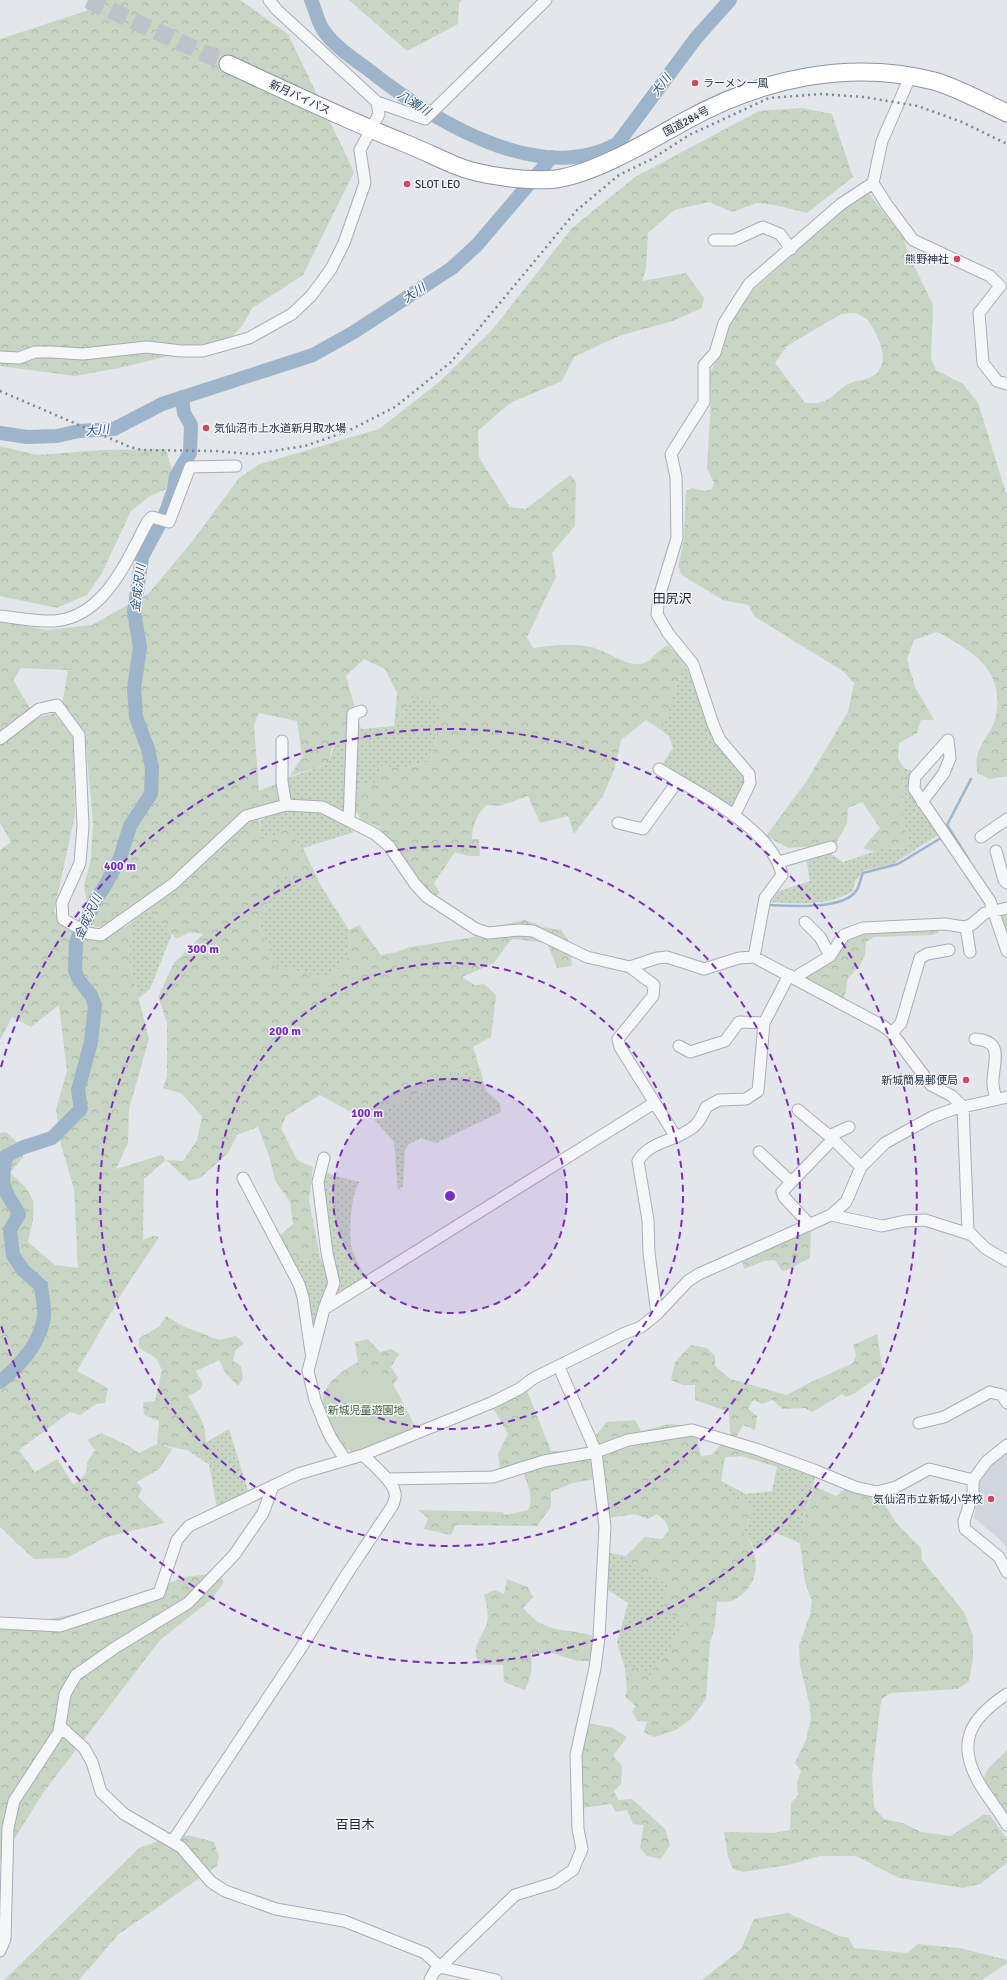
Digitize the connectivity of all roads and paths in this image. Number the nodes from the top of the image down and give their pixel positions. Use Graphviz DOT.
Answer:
graph roads {
  1 [pos="269,0"];
  2 [pos="546,0"];
  3 [pos="228,64"];
  4 [pos="910,77"];
  5 [pos="377,102"];
  6 [pos="1007,113"];
  7 [pos="372,130"];
  8 [pos="873,183"];
  9 [pos="714,240"];
  10 [pos="791,249"];
  11 [pos="0,357"];
  12 [pos="1007,384"];
  13 [pos="236,466"];
  14 [pos="0,616"];
  15 [pos="361,711"];
  16 [pos="0,739"];
  17 [pos="282,741"];
  18 [pos="660,769"];
  19 [pos="682,783"];
  20 [pos="922,802"];
  21 [pos="286,805"];
  22 [pos="734,816"];
  23 [pos="1007,819"];
  24 [pos="350,820"];
  25 [pos="618,823"];
  26 [pos="981,837"];
  27 [pos="831,847"];
  28 [pos="996,851"];
  29 [pos="779,862"];
  30 [pos="1007,883"];
  31 [pos="1007,908"];
  32 [pos="993,910"];
  33 [pos="805,922"];
  34 [pos="966,927"];
  35 [pos="949,950"];
  36 [pos="1007,951"];
  37 [pos="970,952"];
  38 [pos="830,956"];
  39 [pos="754,957"];
  40 [pos="630,967"];
  41 [pos="791,977"];
  42 [pos="764,1023"];
  43 [pos="892,1033"];
  44 [pos="975,1039"];
  45 [pos="679,1046"];
  46 [pos="1002,1098"];
  47 [pos="654,1103"];
  48 [pos="963,1107"];
  49 [pos="798,1110"];
  50 [pos="849,1127"];
  51 [pos="676,1137"];
  52 [pos="831,1137"];
  53 [pos="759,1152"];
  54 [pos="324,1158"];
  55 [pos="861,1168"];
  56 [pos="243,1178"];
  57 [pos="790,1181"];
  58 [pos="832,1215"];
  59 [pos="810,1225"];
  60 [pos="972,1235"];
  61 [pos="1007,1261"];
  62 [pos="324,1310"];
  63 [pos="657,1314"];
  64 [pos="312,1358"];
  65 [pos="559,1367"];
  66 [pos="1007,1403"];
  67 [pos="919,1423"];
  68 [pos="1007,1445"];
  69 [pos="596,1452"];
  70 [pos="363,1455"];
  71 [pos="345,1459"];
  72 [pos="388,1479"];
  73 [pos="973,1480"];
  74 [pos="273,1486"];
  75 [pos="1007,1572"];
  76 [pos="0,1623"];
  77 [pos="1007,1694"];
  78 [pos="60,1726"];
  79 [pos="1007,1825"];
  80 [pos="172,1842"];
  81 [pos="0,1951"];
  82 [pos="440,1967"];
  83 [pos="430,1980"];
  84 [pos="496,1980"];
  1 -- 5 [label="street"];
  2 -- 5 [label="street"];
  3 -- 7 [label="highway, 新月バイパス"];
  4 -- 6 [label="highway, 国道284号"];
  4 -- 7 [label="highway, 国道284号"];
  4 -- 8 [label="street"];
  5 -- 7 [label="street"];
  7 -- 11 [label="street"];
  8 -- 10 [label="street"];
  8 -- 12 [label="street"];
  9 -- 10 [label="street"];
  10 -- 22 [label="street"];
  13 -- 14 [label="street"];
  15 -- 24 [label="street"];
  16 -- 21 [label="street"];
  17 -- 21 [label="street"];
  18 -- 19 [label="street"];
  19 -- 22 [label="street"];
  19 -- 25 [label="street"];
  20 -- 20 [label="street"];
  20 -- 32 [label="street"];
  21 -- 24 [label="street"];
  22 -- 29 [label="street"];
  23 -- 26 [label="street"];
  24 -- 40 [label="street"];
  27 -- 29 [label="street"];
  28 -- 30 [label="street"];
  29 -- 39 [label="street"];
  31 -- 32 [label="street"];
  32 -- 34 [label="street"];
  32 -- 36 [label="street"];
  33 -- 38 [label="street"];
  34 -- 37 [label="street"];
  34 -- 38 [label="street"];
  35 -- 43 [label="street"];
  38 -- 41 [label="street"];
  39 -- 40 [label="street"];
  39 -- 41 [label="street"];
  40 -- 47 [label="street"];
  41 -- 42 [label="street"];
  41 -- 43 [label="street"];
  42 -- 45 [label="street"];
  42 -- 51 [label="street"];
  43 -- 48 [label="street"];
  44 -- 46 [label="street"];
  46 -- 48 [label="street"];
  47 -- 51 [label="street"];
  47 -- 62 [label="street"];
  48 -- 55 [label="street"];
  48 -- 60 [label="street"];
  49 -- 52 [label="street"];
  50 -- 52 [label="street"];
  51 -- 63 [label="street"];
  52 -- 55 [label="street"];
  52 -- 57 [label="street"];
  53 -- 57 [label="street"];
  54 -- 62 [label="street"];
  55 -- 58 [label="street"];
  56 -- 64 [label="street"];
  57 -- 59 [label="street"];
  58 -- 59 [label="street"];
  58 -- 60 [label="street"];
  59 -- 63 [label="street"];
  60 -- 61 [label="street"];
  62 -- 64 [label="street"];
  63 -- 65 [label="street"];
  64 -- 71 [label="street"];
  65 -- 69 [label="street"];
  65 -- 70 [label="street"];
  66 -- 67 [label="street"];
  68 -- 73 [label="street"];
  69 -- 72 [label="street"];
  69 -- 73 [label="street"];
  69 -- 82 [label="street"];
  70 -- 71 [label="street"];
  70 -- 72 [label="street"];
  71 -- 74 [label="street"];
  72 -- 80 [label="street"];
  73 -- 75 [label="street"];
  74 -- 76 [label="street"];
  74 -- 78 [label="street"];
  77 -- 79 [label="street"];
  78 -- 80 [label="street"];
  78 -- 81 [label="street"];
  80 -- 82 [label="street"];
  82 -- 83 [label="street"];
  82 -- 84 [label="street"];
}
